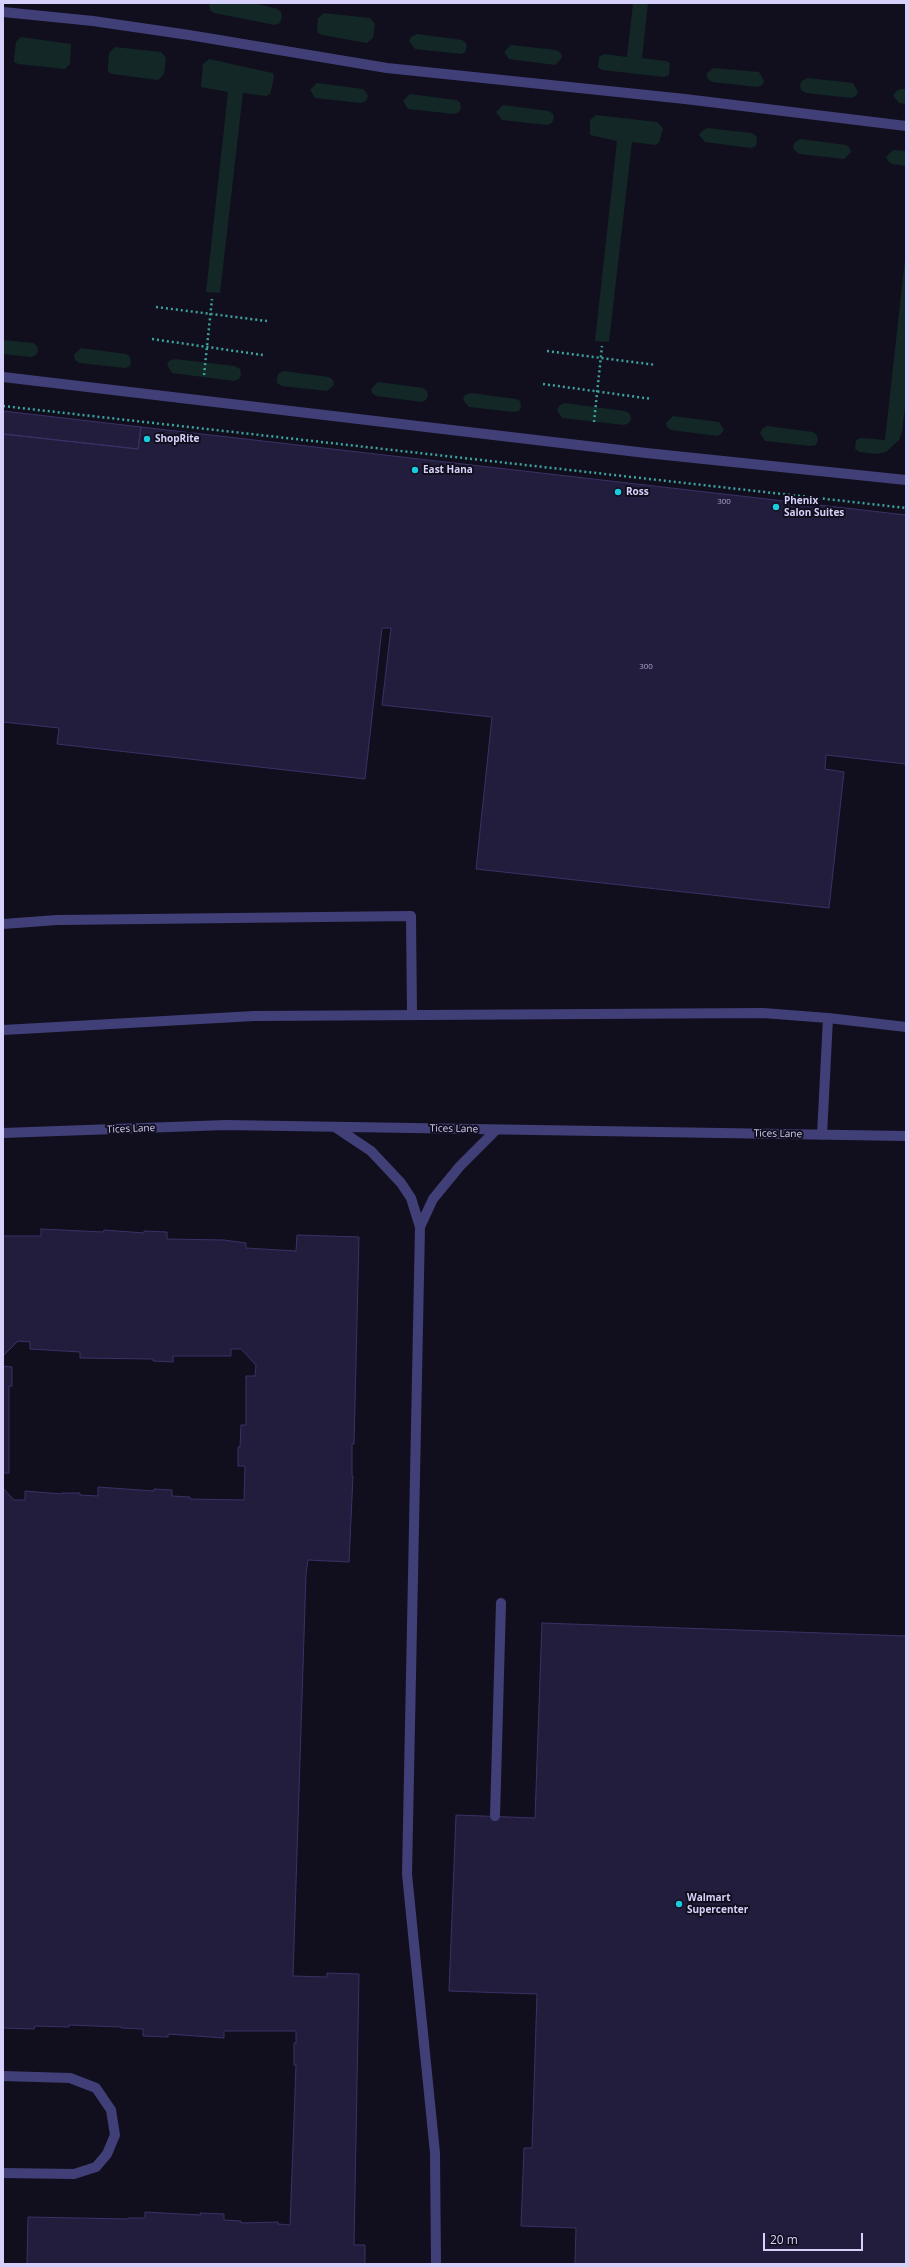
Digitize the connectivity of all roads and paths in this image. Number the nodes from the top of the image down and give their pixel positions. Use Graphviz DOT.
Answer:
graph roads {
  1 [pos="3,12"];
  2 [pos="906,126"];
  3 [pos="212,299"];
  4 [pos="156,307"];
  5 [pos="210,314"];
  6 [pos="267,321"];
  7 [pos="152,339"];
  8 [pos="602,346"];
  9 [pos="207,347"];
  10 [pos="547,351"];
  11 [pos="263,356"];
  12 [pos="601,358"];
  13 [pos="656,365"];
  14 [pos="204,376"];
  15 [pos="3,377"];
  16 [pos="543,384"];
  17 [pos="597,391"];
  18 [pos="652,399"];
  19 [pos="3,406"];
  20 [pos="594,422"];
  21 [pos="906,480"];
  22 [pos="906,508"];
  23 [pos="3,924"];
  24 [pos="412,1015"];
  25 [pos="828,1018"];
  26 [pos="906,1027"];
  27 [pos="3,1030"];
  28 [pos="335,1127"];
  29 [pos="496,1130"];
  30 [pos="3,1133"];
  31 [pos="822,1135"];
  32 [pos="906,1136"];
  33 [pos="420,1227"];
  34 [pos="501,1603"];
  35 [pos="495,1816"];
  36 [pos="3,2076"];
  37 [pos="3,2172"];
  38 [pos="436,2264"];
  1 -- 2 [label="street"];
  3 -- 5 [label="path"];
  4 -- 5 [label="path"];
  5 -- 6 [label="path"];
  5 -- 9 [label="path"];
  7 -- 9 [label="path"];
  8 -- 12 [label="path"];
  9 -- 11 [label="path"];
  9 -- 14 [label="path"];
  10 -- 12 [label="path"];
  12 -- 13 [label="path"];
  12 -- 17 [label="path"];
  15 -- 21 [label="street"];
  16 -- 17 [label="path"];
  17 -- 18 [label="path"];
  17 -- 20 [label="path"];
  19 -- 22 [label="path"];
  23 -- 24 [label="street"];
  24 -- 25 [label="street"];
  24 -- 27 [label="street"];
  25 -- 26 [label="street"];
  25 -- 31 [label="street"];
  28 -- 29 [label="street, Tices Lane"];
  28 -- 30 [label="street, Tices Lane"];
  28 -- 33 [label="street"];
  29 -- 31 [label="street, Tices Lane"];
  29 -- 33 [label="street"];
  31 -- 32 [label="street, Tices Lane"];
  33 -- 38 [label="street"];
  34 -- 35 [label="street"];
  36 -- 37 [label="street"];
}
